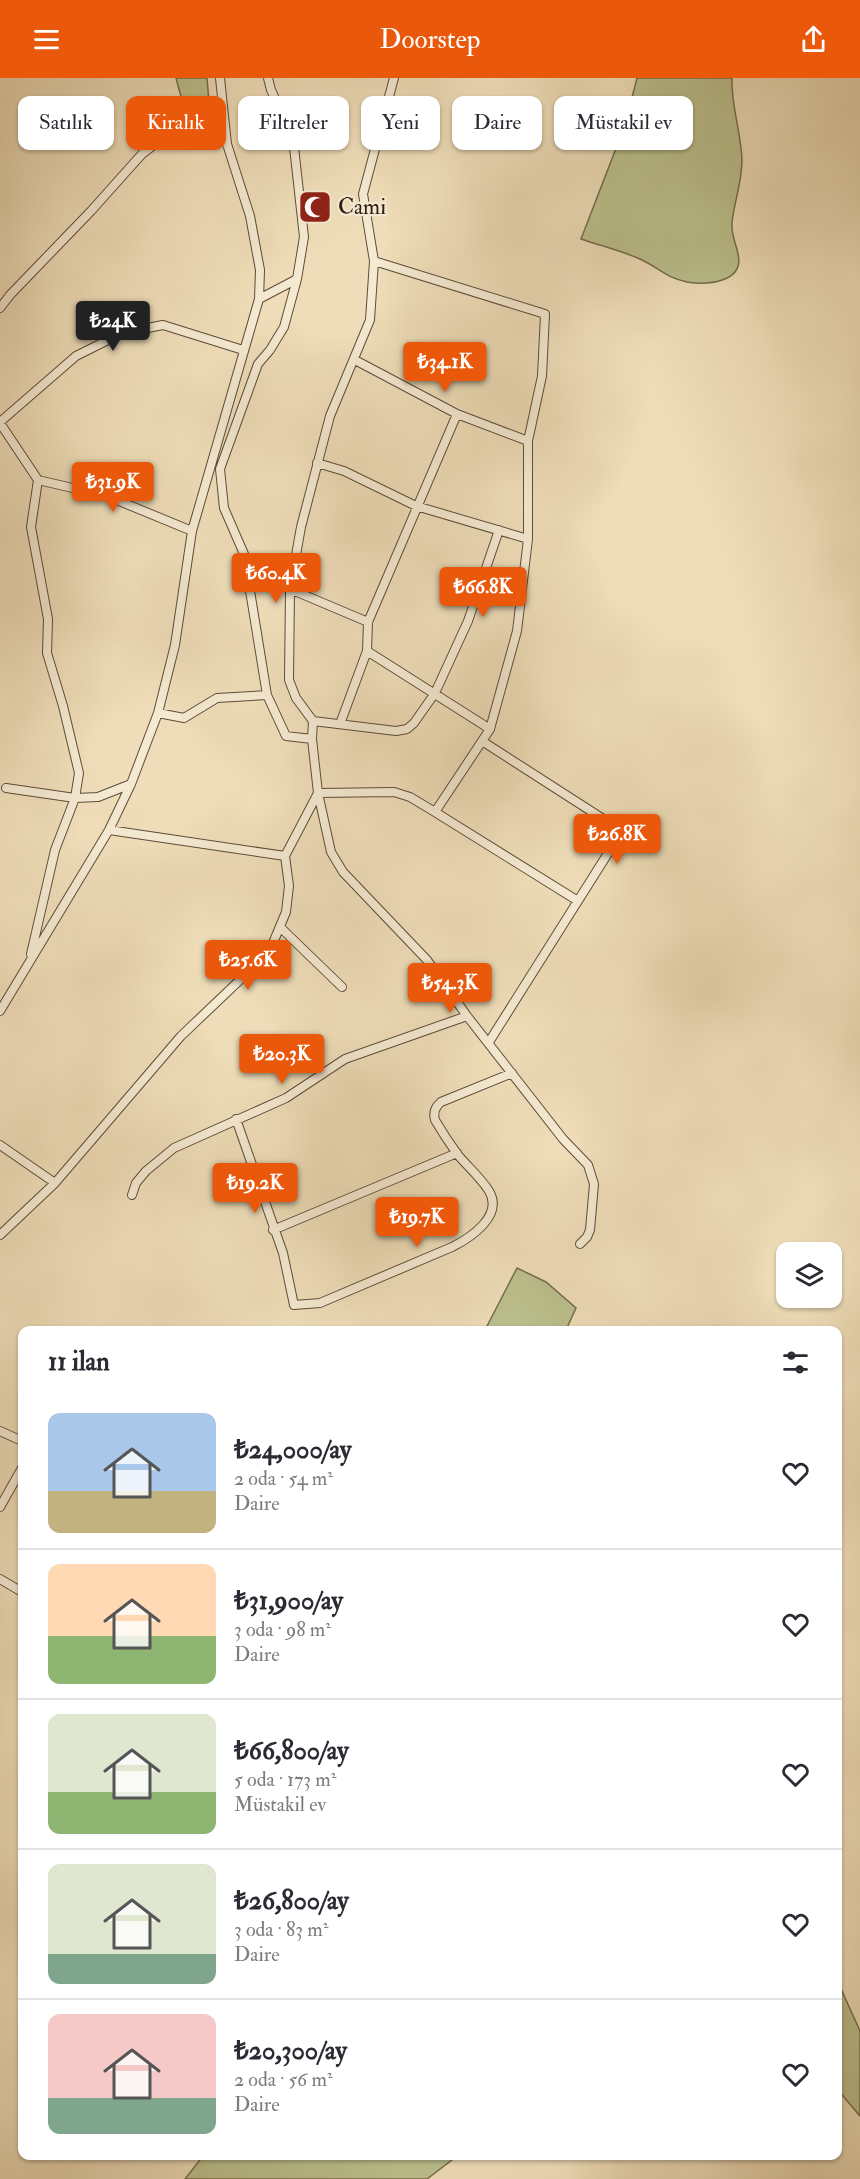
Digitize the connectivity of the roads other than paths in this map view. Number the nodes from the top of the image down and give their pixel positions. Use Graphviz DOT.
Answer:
graph roads {
  1 [pos="220,78"];
  2 [pos="268,78"];
  3 [pos="393,78"];
  4 [pos="227,144"];
  5 [pos="374,261"];
  6 [pos="297,279"];
  7 [pos="259,299"];
  8 [pos="0,309"];
  9 [pos="243,350"];
  10 [pos="355,360"];
  11 [pos="456,414"];
  12 [pos="0,422"];
  13 [pos="528,441"];
  14 [pos="211,463"];
  15 [pos="317,463"];
  16 [pos="220,469"];
  17 [pos="38,480"];
  18 [pos="416,506"];
  19 [pos="499,530"];
  20 [pos="192,531"];
  21 [pos="528,539"];
  22 [pos="290,589"];
  23 [pos="368,622"];
  24 [pos="367,651"];
  25 [pos="435,693"];
  26 [pos="267,695"];
  27 [pos="158,713"];
  28 [pos="313,721"];
  29 [pos="340,724"];
  30 [pos="490,729"];
  31 [pos="312,739"];
  32 [pos="482,741"];
  33 [pos="131,783"];
  34 [pos="6,788"];
  35 [pos="318,793"];
  36 [pos="75,798"];
  37 [pos="435,812"];
  38 [pos="109,830"];
  39 [pos="285,856"];
  40 [pos="578,902"];
  41 [pos="281,928"];
  42 [pos="29,964"];
  43 [pos="342,987"];
  44 [pos="0,1011"];
  45 [pos="467,1016"];
  46 [pos="489,1042"];
  47 [pos="512,1073"];
  48 [pos="236,1119"];
  49 [pos="0,1144"];
  50 [pos="457,1153"];
  51 [pos="55,1183"];
  52 [pos="132,1195"];
  53 [pos="273,1230"];
  54 [pos="0,1235"];
  55 [pos="580,1244"];
  56 [pos="0,1431"];
  57 [pos="18,1439"];
  58 [pos="18,1475"];
  59 [pos="0,1507"];
  60 [pos="0,1579"];
  61 [pos="18,1590"];
  1 -- 4 [label="street"];
  2 -- 6 [label="street"];
  3 -- 5 [label="street"];
  4 -- 7 [label="street"];
  4 -- 8 [label="street"];
  5 -- 10 [label="street"];
  5 -- 13 [label="street"];
  6 -- 7 [label="street"];
  6 -- 16 [label="street"];
  7 -- 9 [label="street"];
  9 -- 12 [label="street"];
  9 -- 14 [label="street"];
  10 -- 11 [label="street"];
  10 -- 15 [label="street"];
  11 -- 13 [label="street"];
  11 -- 18 [label="street"];
  12 -- 17 [label="street"];
  13 -- 21 [label="street"];
  14 -- 16 [label="street"];
  14 -- 20 [label="street"];
  15 -- 18 [label="street"];
  15 -- 22 [label="street"];
  16 -- 26 [label="street"];
  17 -- 20 [label="street"];
  17 -- 36 [label="street"];
  18 -- 19 [label="street"];
  18 -- 23 [label="street"];
  19 -- 21 [label="street"];
  19 -- 25 [label="street"];
  20 -- 27 [label="street"];
  21 -- 30 [label="street"];
  22 -- 23 [label="street"];
  22 -- 28 [label="street"];
  23 -- 24 [label="street"];
  24 -- 25 [label="street"];
  24 -- 29 [label="street"];
  25 -- 29 [label="street"];
  25 -- 30 [label="street"];
  26 -- 27 [label="street"];
  26 -- 31 [label="street"];
  27 -- 33 [label="street"];
  28 -- 29 [label="street"];
  28 -- 31 [label="street"];
  30 -- 32 [label="street"];
  31 -- 35 [label="street"];
  32 -- 37 [label="street"];
  32 -- 40 [label="street"];
  33 -- 36 [label="street"];
  33 -- 38 [label="street"];
  34 -- 36 [label="street"];
  35 -- 37 [label="street"];
  35 -- 39 [label="street"];
  35 -- 45 [label="street"];
  36 -- 42 [label="street"];
  37 -- 40 [label="street"];
  38 -- 39 [label="street"];
  38 -- 42 [label="street"];
  39 -- 41 [label="street"];
  40 -- 46 [label="street"];
  41 -- 43 [label="street"];
  41 -- 51 [label="street"];
  42 -- 44 [label="street"];
  45 -- 46 [label="street"];
  45 -- 48 [label="street"];
  46 -- 47 [label="street"];
  47 -- 50 [label="street"];
  47 -- 55 [label="street"];
  48 -- 52 [label="street"];
  48 -- 53 [label="street"];
  49 -- 51 [label="street"];
  50 -- 53 [label="street"];
  50 -- 53 [label="street"];
  51 -- 54 [label="street"];
  56 -- 57 [label="street"];
  58 -- 59 [label="street"];
  60 -- 61 [label="street"];
}
